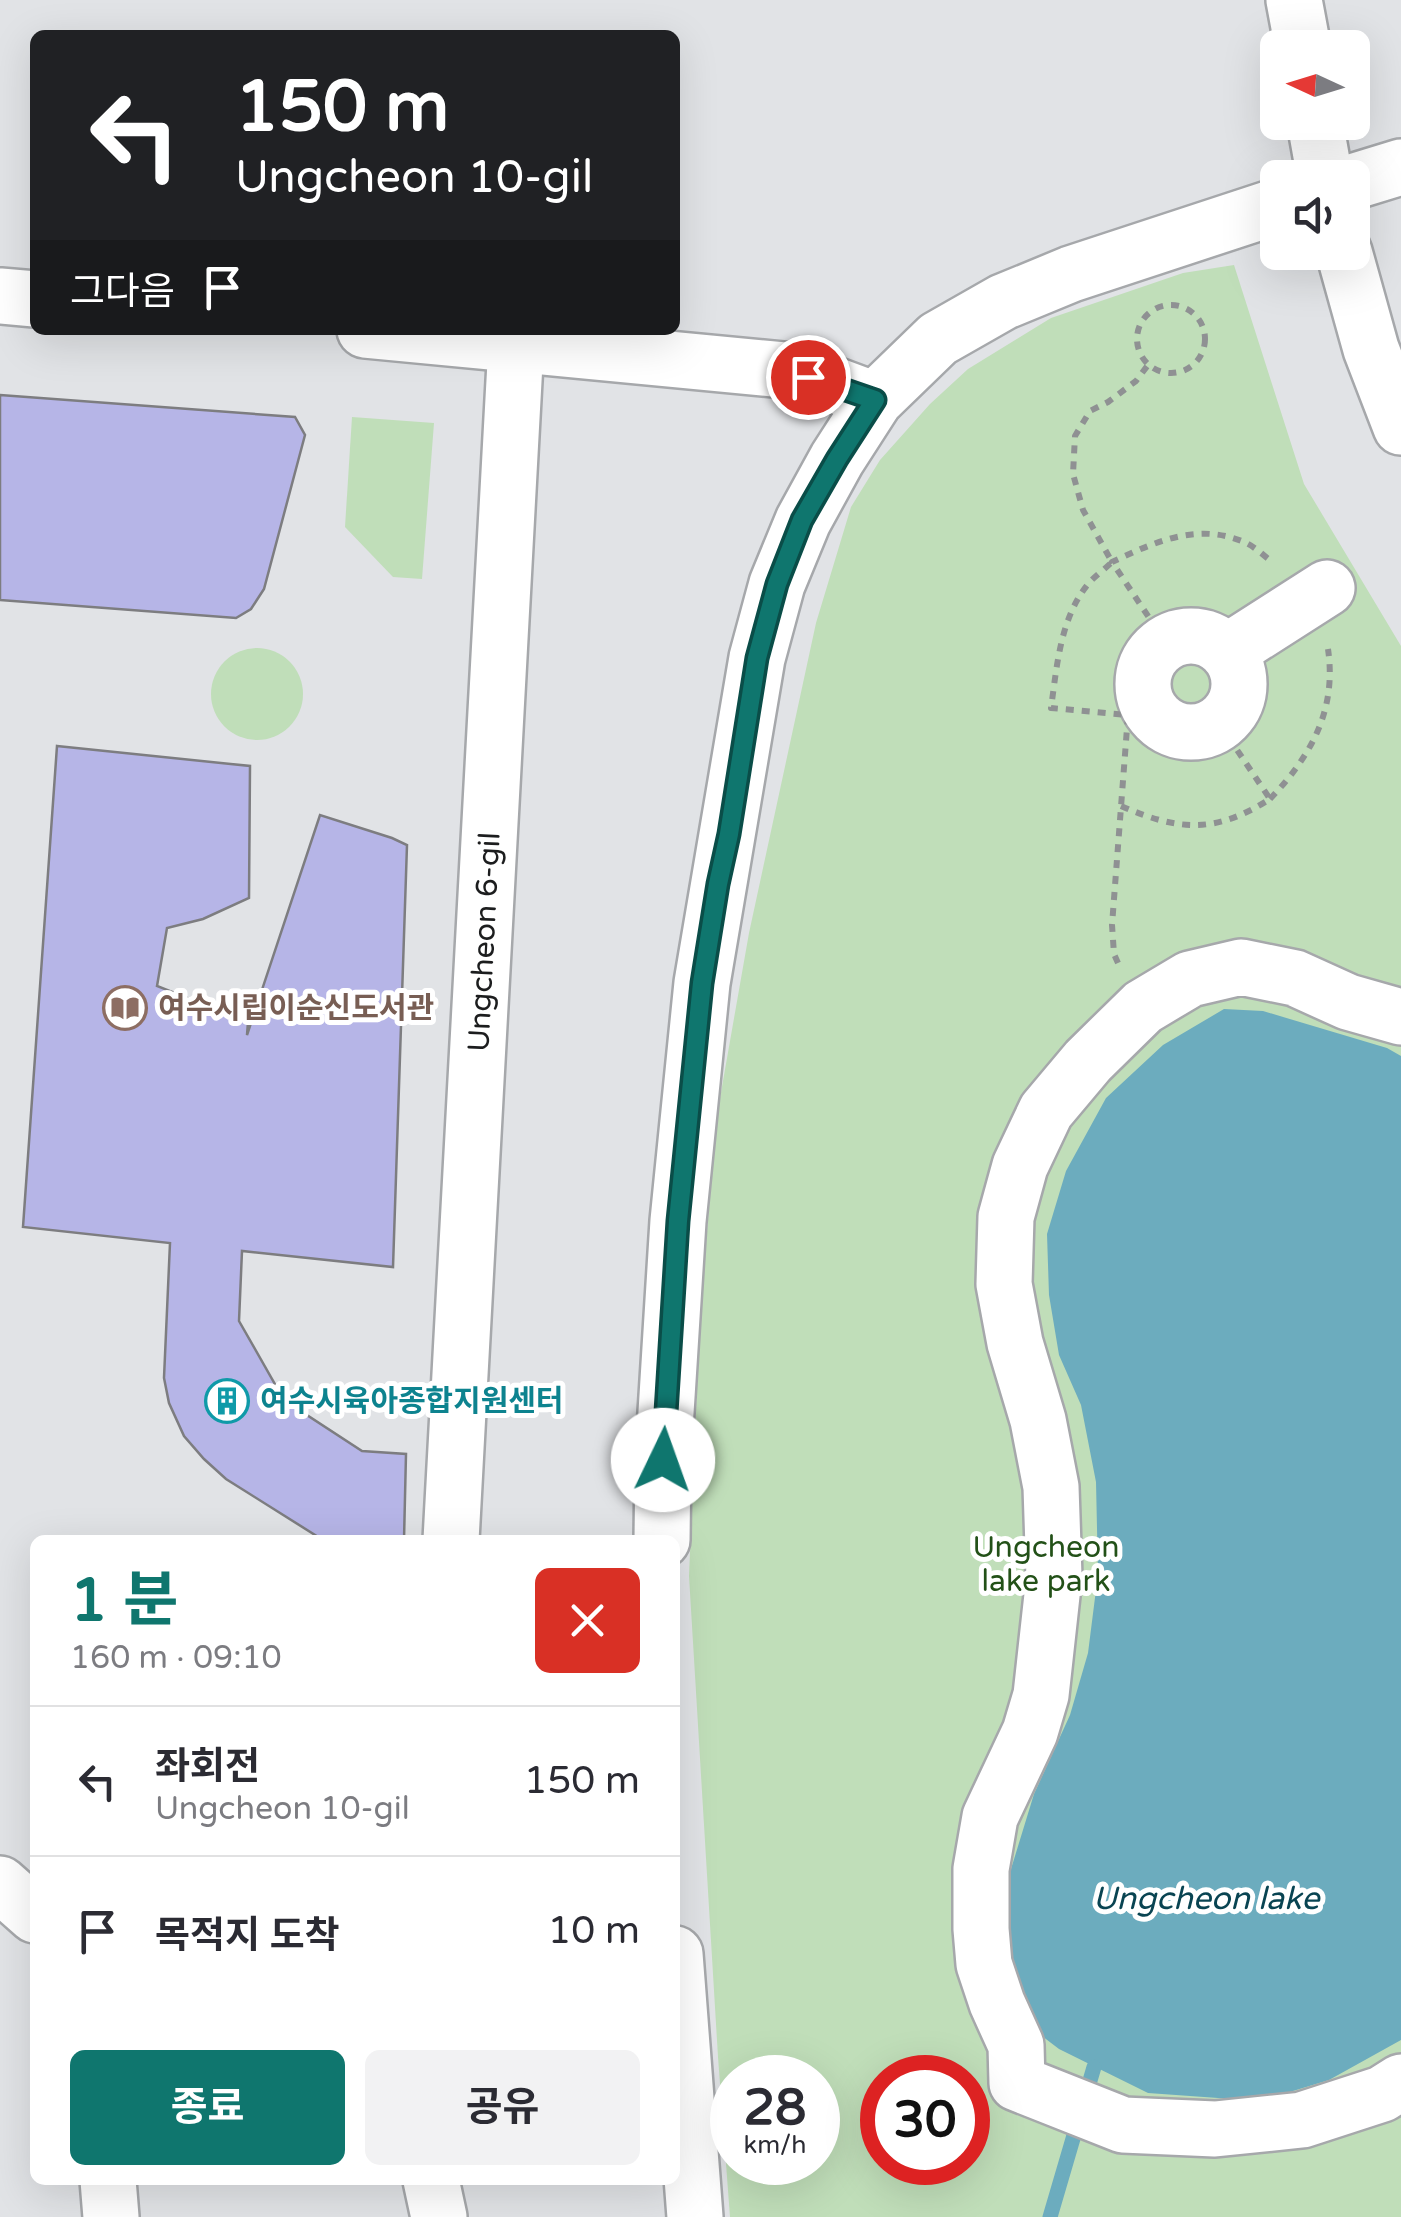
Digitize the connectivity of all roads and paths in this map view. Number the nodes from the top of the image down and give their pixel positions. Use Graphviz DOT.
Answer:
graph roads {
  1 [pos="1294,0"];
  2 [pos="1299,30"];
  3 [pos="1401,167"];
  4 [pos="1370,176"];
  5 [pos="1260,212"];
  6 [pos="1349,270"];
  7 [pos="0,296"];
  8 [pos="30,299"];
  9 [pos="419,335"];
  10 [pos="516,344"];
  11 [pos="1148,365"];
  12 [pos="875,400"];
  13 [pos="1401,427"];
  14 [pos="1327,588"];
  15 [pos="1228,652"];
  16 [pos="1138,710"];
  17 [pos="1219,722"];
  18 [pos="1121,806"];
  19 [pos="1162,996"];
  20 [pos="1401,1017"];
  21 [pos="451,1535"];
  22 [pos="662,1535"];
  23 [pos="0,1884"];
  24 [pos="30,1911"];
  25 [pos="680,2023"];
  26 [pos="1401,2082"];
  27 [pos="108,2185"];
  28 [pos="431,2185"];
  29 [pos="111,2217"];
  30 [pos="438,2217"];
  31 [pos="694,2217"];
  1 -- 2 [label="street"];
  3 -- 4 [label="street"];
  5 -- 12 [label="street"];
  6 -- 13 [label="street"];
  7 -- 8 [label="street"];
  9 -- 10 [label="street"];
  10 -- 12 [label="street"];
  10 -- 21 [label="street, Ungcheon 6-gil"];
  11 -- 11 [label="path"];
  11 -- 16 [label="path"];
  12 -- 22 [label="street"];
  14 -- 15 [label="street"];
  15 -- 16 [label="street"];
  15 -- 17 [label="street"];
  16 -- 17 [label="street"];
  16 -- 18 [label="path"];
  17 -- 18 [label="path"];
  18 -- 19 [label="path"];
  19 -- 20 [label="street"];
  19 -- 26 [label="street"];
  23 -- 24 [label="street"];
  25 -- 31 [label="street"];
  27 -- 29 [label="street"];
  28 -- 30 [label="street"];
}
